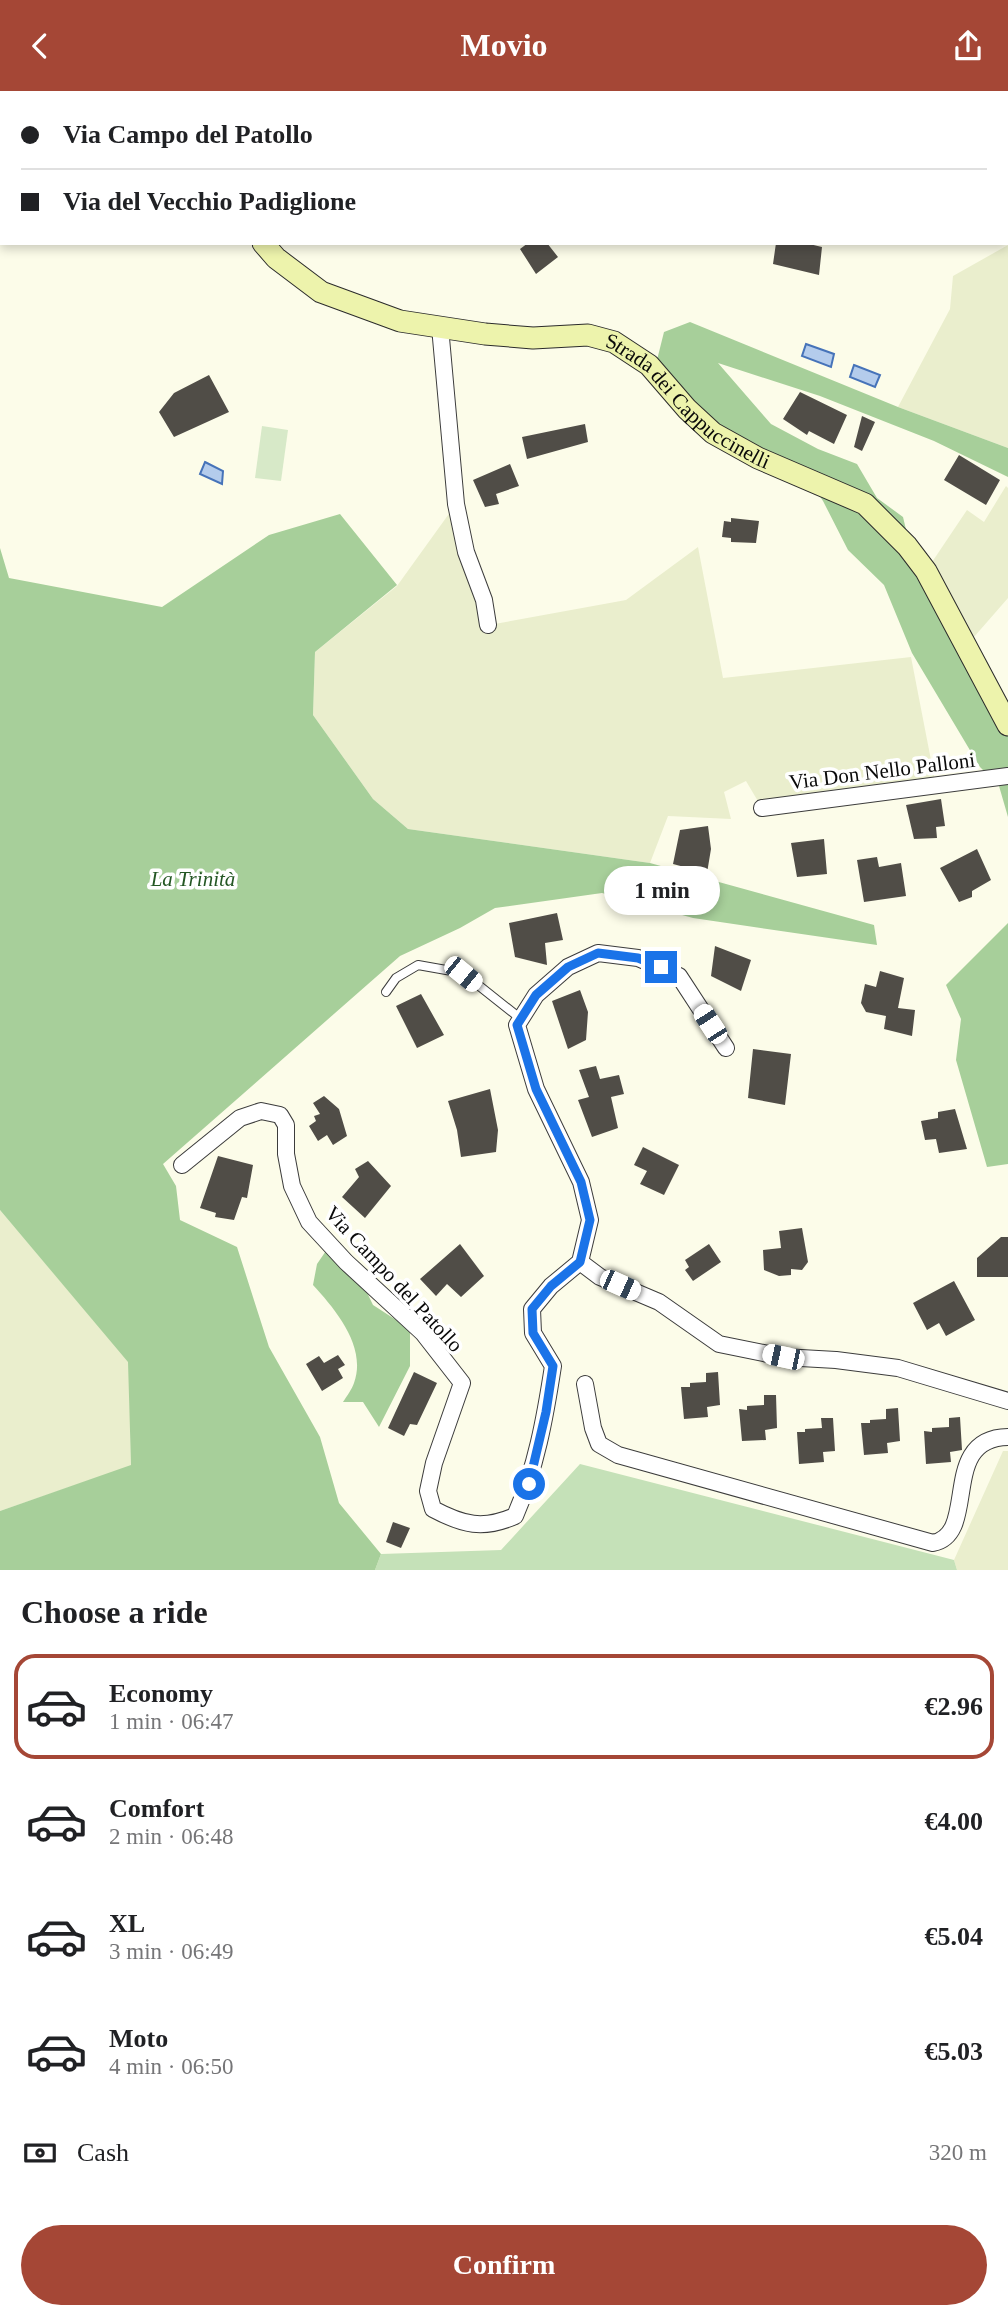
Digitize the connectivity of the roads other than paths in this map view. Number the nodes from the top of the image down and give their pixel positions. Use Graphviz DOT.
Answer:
graph roads {
  1 [pos="265,245"];
  2 [pos="440,327"];
  3 [pos="488,625"];
  4 [pos="1008,725"];
  5 [pos="1008,776"];
  6 [pos="762,807"];
  7 [pos="386,992"];
  8 [pos="521,1019"];
  9 [pos="726,1048"];
  10 [pos="182,1165"];
  11 [pos="580,1262"];
  12 [pos="585,1384"];
  13 [pos="1008,1401"];
  14 [pos="1008,1437"];
  1 -- 2 [label="street, Strada dei Cappuccinelli"];
  2 -- 3 [label="street"];
  2 -- 4 [label="street, Strada dei Cappuccinelli"];
  5 -- 6 [label="street, Via Don Nello Palloni"];
  7 -- 8 [label="lane"];
  8 -- 9 [label="street"];
  8 -- 11 [label="street"];
  10 -- 11 [label="street, Via Campo del Patollo"];
  11 -- 13 [label="street"];
  12 -- 14 [label="street"];
}
